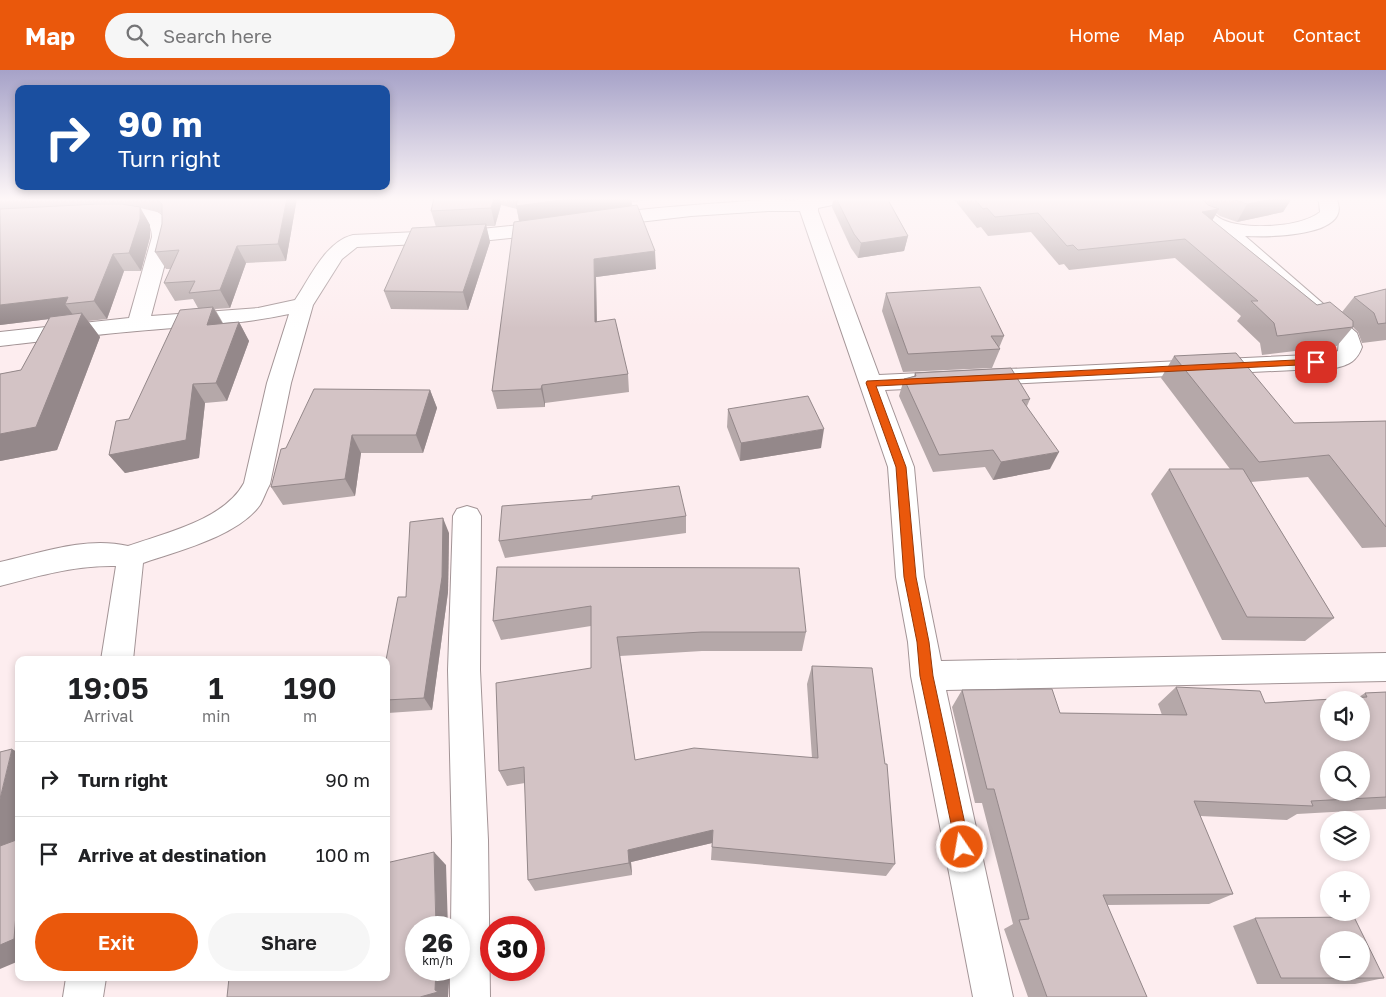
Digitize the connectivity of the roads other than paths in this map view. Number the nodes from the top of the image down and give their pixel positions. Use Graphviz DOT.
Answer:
graph roads {
  1 [pos="161,241"];
  2 [pos="353,241"];
  3 [pos="821,241"];
  4 [pos="1240,241"];
  5 [pos="302,305"];
  6 [pos="138,324"];
  7 [pos="0,339"];
  8 [pos="870,383"];
  9 [pos="467,516"];
  10 [pos="128,557"];
  11 [pos="0,574"];
  12 [pos="118,656"];
  13 [pos="1386,667"];
  14 [pos="927,676"];
  15 [pos="86,981"];
  16 [pos="83,997"];
  17 [pos="470,997"];
  18 [pos="993,997"];
  1 -- 6 [label="street"];
  2 -- 5 [label="street"];
  3 -- 8 [label="street"];
  4 -- 8 [label="street"];
  5 -- 6 [label="street"];
  5 -- 10 [label="street"];
  6 -- 7 [label="street"];
  8 -- 14 [label="street"];
  9 -- 17 [label="street"];
  10 -- 11 [label="street"];
  10 -- 12 [label="street"];
  13 -- 14 [label="street"];
  14 -- 18 [label="street"];
  15 -- 16 [label="street"];
}
